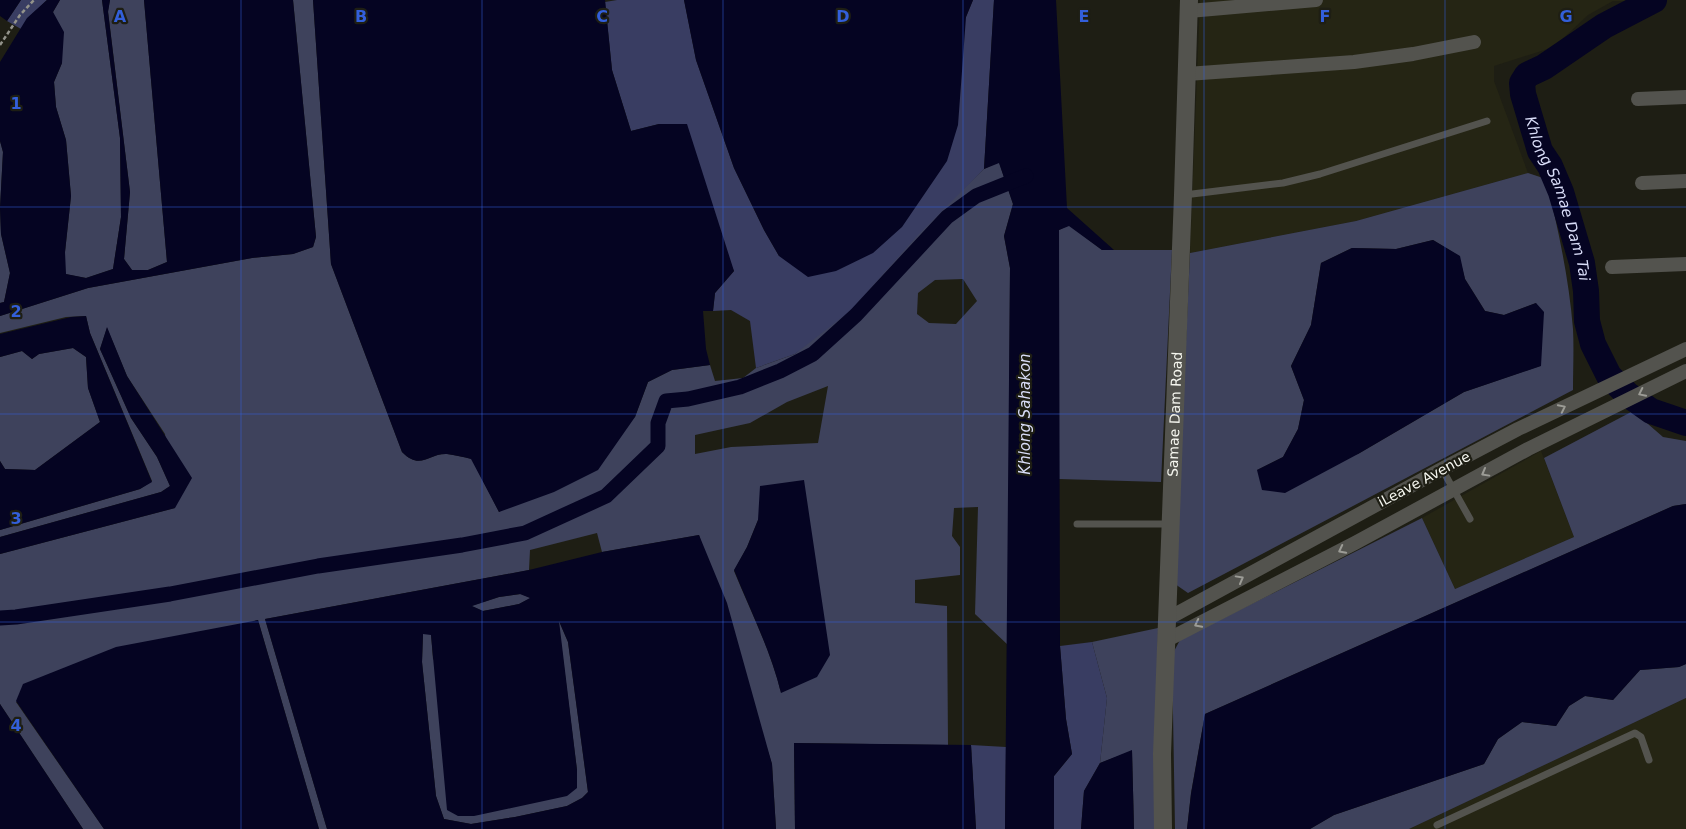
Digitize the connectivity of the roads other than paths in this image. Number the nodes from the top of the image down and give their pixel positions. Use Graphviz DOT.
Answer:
graph roads {
  1 [pos="1316,0"];
  2 [pos="1189,6"];
  3 [pos="1474,42"];
  4 [pos="1187,74"];
  5 [pos="1686,97"];
  6 [pos="1638,99"];
  7 [pos="1486,121"];
  8 [pos="1686,181"];
  9 [pos="1642,183"];
  10 [pos="1184,195"];
  11 [pos="1686,264"];
  12 [pos="1612,267"];
  13 [pos="1686,349"];
  14 [pos="1686,371"];
  15 [pos="1442,469"];
  16 [pos="1454,490"];
  17 [pos="1470,519"];
  18 [pos="1077,524"];
  19 [pos="1172,524"];
  20 [pos="1167,619"];
  21 [pos="1168,640"];
  22 [pos="1649,760"];
  23 [pos="1437,825"];
  24 [pos="1163,829"];
  1 -- 2 [label="street"];
  2 -- 4 [label="street, Samae Dam Road"];
  3 -- 4 [label="street"];
  4 -- 10 [label="street, Samae Dam Road"];
  5 -- 6 [label="street"];
  7 -- 10 [label="lane"];
  8 -- 9 [label="street"];
  10 -- 19 [label="street, Samae Dam Road"];
  11 -- 12 [label="street"];
  15 -- 13 [label="street, iLeave Avenue, one-way"];
  14 -- 16 [label="street, iLeave Avenue, one-way"];
  15 -- 16 [label="lane"];
  20 -- 15 [label="street, iLeave Avenue, one-way"];
  16 -- 17 [label="lane"];
  16 -- 21 [label="street, iLeave Avenue, one-way"];
  18 -- 19 [label="lane"];
  19 -- 20 [label="street, Samae Dam Road"];
  20 -- 21 [label="street, Samae Dam Road"];
  21 -- 24 [label="street, Samae Dam Road"];
  22 -- 23 [label="lane"];
}
